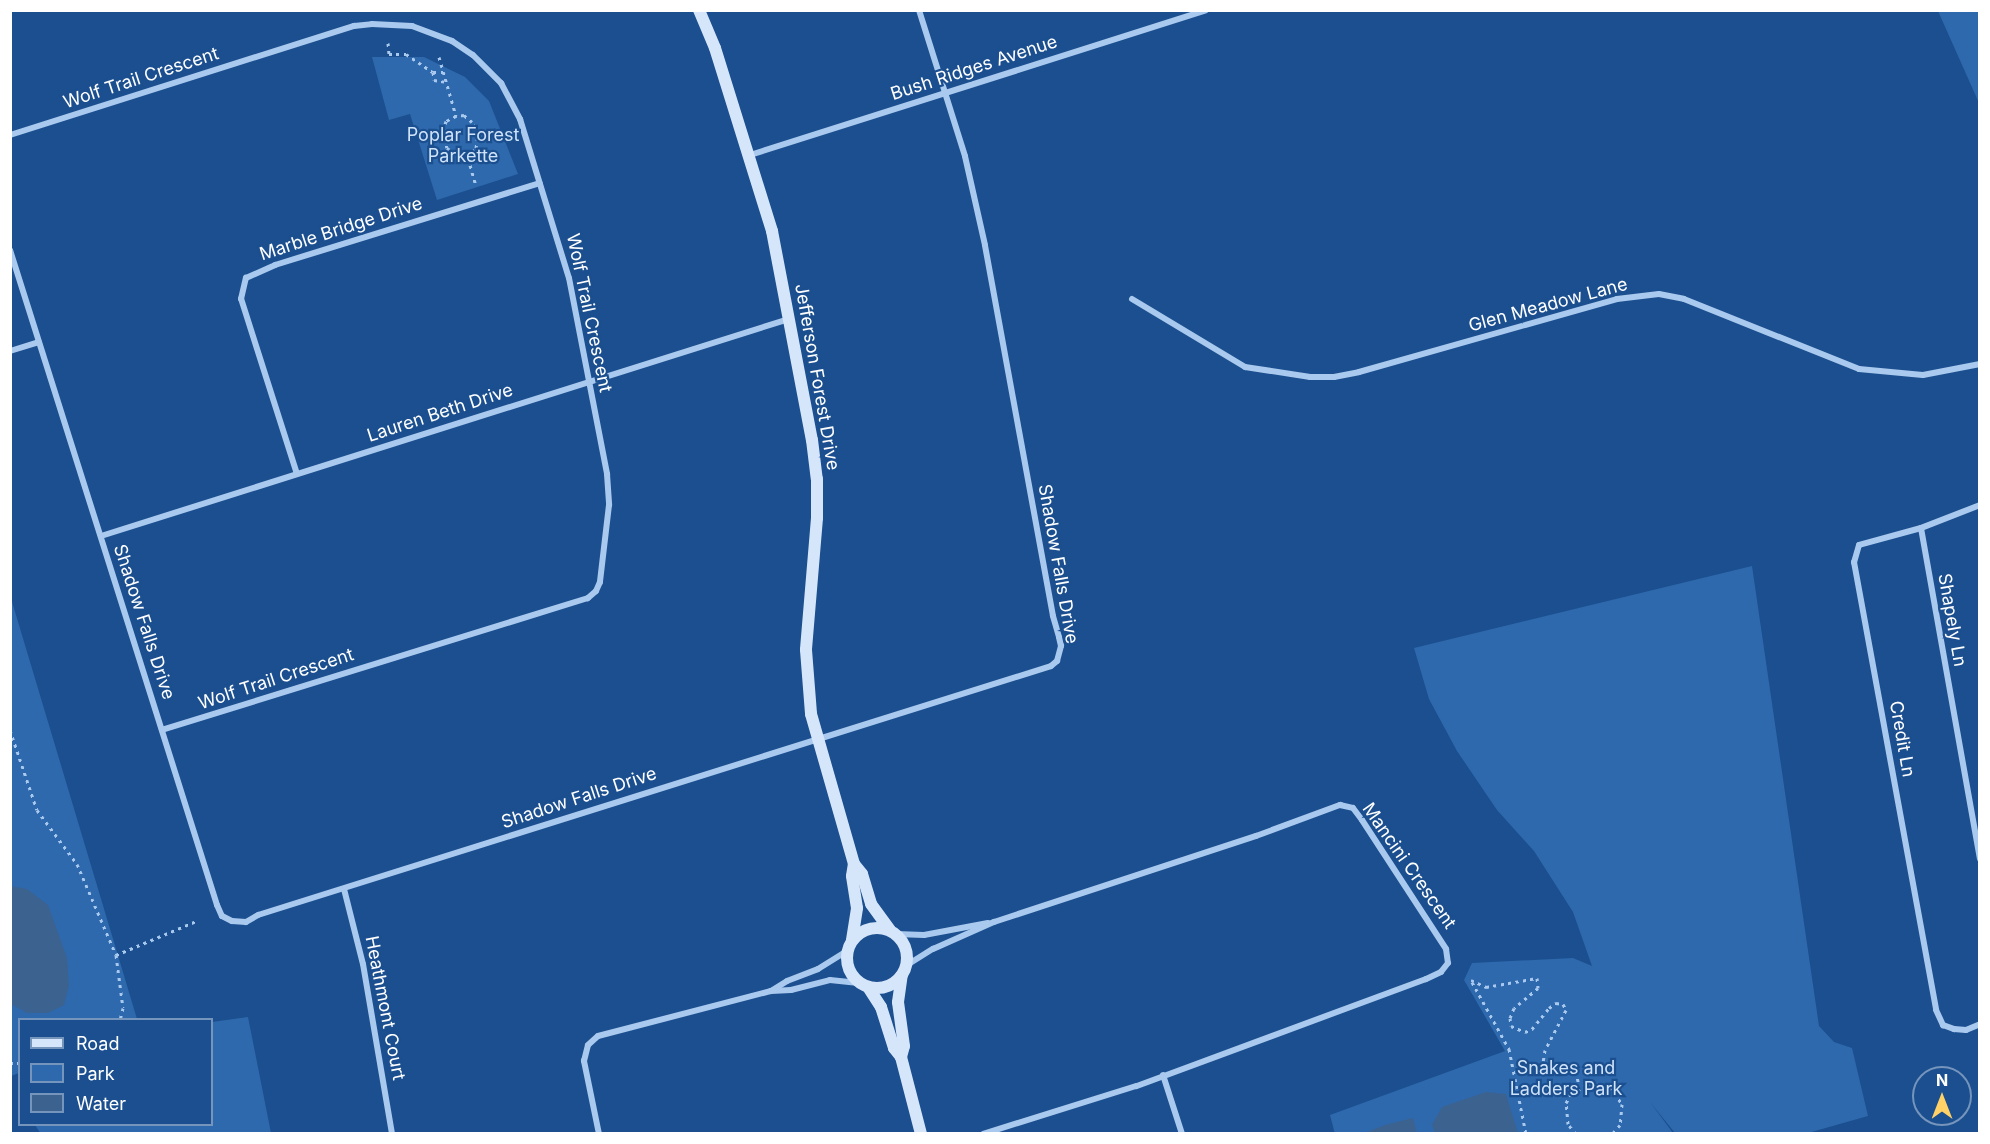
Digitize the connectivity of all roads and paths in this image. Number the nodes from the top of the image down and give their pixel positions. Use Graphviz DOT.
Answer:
graph roads {
  1 [pos="699,10"];
  2 [pos="919,10"];
  3 [pos="1206,10"];
  4 [pos="388,44"];
  5 [pos="439,57"];
  6 [pos="433,72"];
  7 [pos="443,72"];
  8 [pos="446,82"];
  9 [pos="945,92"];
  10 [pos="456,116"];
  11 [pos="10,135"];
  12 [pos="750,155"];
  13 [pos="468,158"];
  14 [pos="475,183"];
  15 [pos="540,183"];
  16 [pos="10,250"];
  17 [pos="1132,299"];
  18 [pos="789,319"];
  19 [pos="39,342"];
  20 [pos="10,351"];
  21 [pos="1980,364"];
  22 [pos="590,382"];
  23 [pos="297,474"];
  24 [pos="1980,505"];
  25 [pos="1921,528"];
  26 [pos="101,536"];
  27 [pos="10,730"];
  28 [pos="162,730"];
  29 [pos="817,738"];
  30 [pos="1980,859"];
  31 [pos="854,864"];
  32 [pos="344,889"];
  33 [pos="196,921"];
  34 [pos="994,922"];
  35 [pos="893,932"];
  36 [pos="850,945"];
  37 [pos="116,954"];
  38 [pos="904,970"];
  39 [pos="864,985"];
  40 [pos="771,991"];
  41 [pos="120,1018"];
  42 [pos="1980,1024"];
  43 [pos="901,1057"];
  44 [pos="1163,1076"];
  45 [pos="1579,1086"];
  46 [pos="392,1134"];
  47 [pos="599,1134"];
  48 [pos="921,1134"];
  49 [pos="983,1134"];
  50 [pos="1182,1134"];
  51 [pos="1526,1134"];
  52 [pos="1576,1134"];
  53 [pos="1612,1134"];
  1 -- 12 [label="street, Jefferson Forest Drive"];
  2 -- 9 [label="street, Shadow Falls Drive"];
  3 -- 9 [label="street, Bush Ridges Avenue"];
  4 -- 6 [label="path"];
  5 -- 7 [label="path"];
  6 -- 7 [label="path"];
  6 -- 8 [label="path"];
  7 -- 8 [label="path"];
  8 -- 10 [label="path"];
  9 -- 12 [label="street, Bush Ridges Avenue"];
  9 -- 29 [label="street, Shadow Falls Drive"];
  10 -- 13 [label="path"];
  10 -- 13 [label="path"];
  11 -- 15 [label="street, Wolf Trail Crescent"];
  12 -- 18 [label="street, Jefferson Forest Drive"];
  13 -- 14 [label="path"];
  15 -- 22 [label="street, Wolf Trail Crescent"];
  15 -- 23 [label="street, Marble Bridge Drive"];
  16 -- 19 [label="street, Shadow Falls Drive"];
  17 -- 21 [label="street, Glen Meadow Lane"];
  18 -- 22 [label="street, Lauren Beth Drive"];
  18 -- 29 [label="street, Jefferson Forest Drive"];
  19 -- 20 [label="street"];
  19 -- 26 [label="street, Shadow Falls Drive"];
  22 -- 23 [label="street, Lauren Beth Drive"];
  22 -- 28 [label="street, Wolf Trail Crescent"];
  23 -- 26 [label="street, Lauren Beth Drive"];
  24 -- 25 [label="street, Credit Ln"];
  25 -- 30 [label="street, Shapely Ln"];
  25 -- 42 [label="street, Credit Ln"];
  26 -- 28 [label="street, Shadow Falls Drive"];
  27 -- 37 [label="path"];
  28 -- 32 [label="street, Shadow Falls Drive"];
  29 -- 31 [label="street, Jefferson Forest Drive"];
  29 -- 32 [label="street, Shadow Falls Drive"];
  31 -- 35 [label="street, Jefferson Forest Drive"];
  31 -- 36 [label="street, Jefferson Forest Drive"];
  32 -- 46 [label="street, Heathmont Court"];
  33 -- 37 [label="path"];
  34 -- 35 [label="street, Mancini Crescent"];
  34 -- 38 [label="street, Mancini Crescent"];
  34 -- 44 [label="street, Mancini Crescent"];
  35 -- 36 [label="street"];
  35 -- 38 [label="street"];
  36 -- 39 [label="street"];
  36 -- 40 [label="street"];
  37 -- 41 [label="path"];
  38 -- 39 [label="street"];
  38 -- 43 [label="street"];
  39 -- 40 [label="street"];
  39 -- 43 [label="street"];
  40 -- 47 [label="street"];
  43 -- 48 [label="street"];
  44 -- 49 [label="street, Mancini Crescent"];
  44 -- 50 [label="street"];
  45 -- 51 [label="path"];
  45 -- 52 [label="path"];
  45 -- 53 [label="path"];
}
